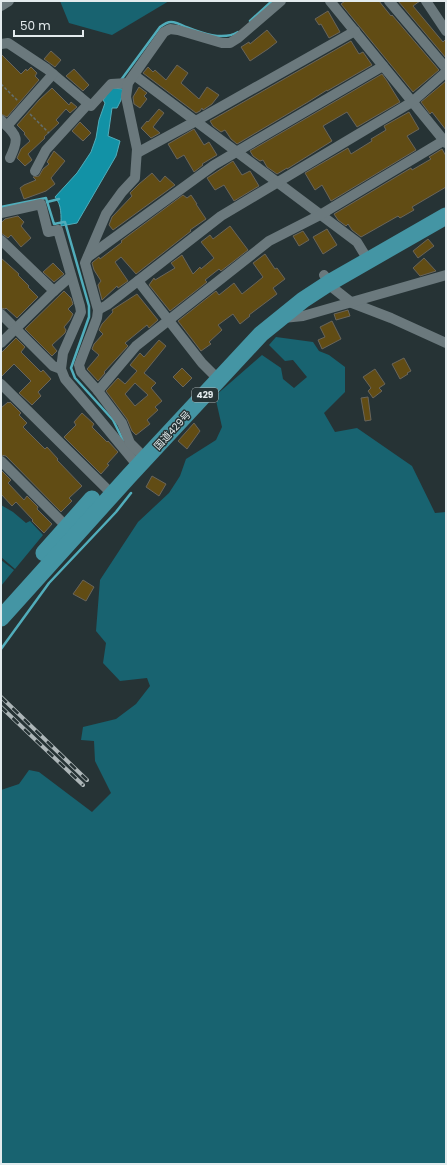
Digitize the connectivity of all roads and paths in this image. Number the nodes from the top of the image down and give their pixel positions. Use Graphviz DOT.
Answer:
graph roads {
  1 [pos="9,1"];
  2 [pos="281,1"];
  3 [pos="330,1"];
  4 [pos="389,1"];
  5 [pos="426,1"];
  6 [pos="1,6"];
  7 [pos="355,31"];
  8 [pos="446,31"];
  9 [pos="1,44"];
  10 [pos="383,66"];
  11 [pos="446,68"];
  12 [pos="446,72"];
  13 [pos="53,74"];
  14 [pos="129,80"];
  15 [pos="412,102"];
  16 [pos="88,104"];
  17 [pos="196,121"];
  18 [pos="4,123"];
  19 [pos="444,142"];
  20 [pos="237,152"];
  21 [pos="136,153"];
  22 [pos="10,158"];
  23 [pos="35,171"];
  24 [pos="277,182"];
  25 [pos="446,204"];
  26 [pos="1,213"];
  27 [pos="320,215"];
  28 [pos="446,216"];
  29 [pos="1,240"];
  30 [pos="366,256"];
  31 [pos="87,258"];
  32 [pos="446,275"];
  33 [pos="71,276"];
  34 [pos="327,279"];
  35 [pos="138,281"];
  36 [pos="54,291"];
  37 [pos="352,303"];
  38 [pos="98,310"];
  39 [pos="1,314"];
  40 [pos="281,318"];
  41 [pos="169,320"];
  42 [pos="16,328"];
  43 [pos="1,343"];
  44 [pos="446,343"];
  45 [pos="61,369"];
  46 [pos="215,376"];
  47 [pos="1,384"];
  48 [pos="98,391"];
  49 [pos="138,459"];
  50 [pos="1,461"];
  51 [pos="108,490"];
  52 [pos="71,531"];
  53 [pos="1,603"];
  54 [pos="1,618"];
  1 -- 6 [label="street"];
  2 -- 14 [label="street"];
  3 -- 7 [label="street"];
  4 -- 11 [label="street"];
  5 -- 8 [label="street"];
  7 -- 10 [label="street"];
  7 -- 17 [label="street"];
  9 -- 13 [label="street"];
  10 -- 15 [label="street"];
  10 -- 20 [label="street"];
  12 -- 15 [label="street"];
  13 -- 16 [label="street"];
  13 -- 18 [label="street"];
  14 -- 16 [label="street"];
  14 -- 17 [label="street"];
  14 -- 21 [label="street"];
  15 -- 19 [label="street"];
  15 -- 24 [label="street"];
  16 -- 23 [label="street"];
  17 -- 20 [label="street"];
  17 -- 21 [label="street"];
  18 -- 22 [label="street"];
  19 -- 27 [label="street"];
  20 -- 24 [label="street"];
  20 -- 31 [label="street"];
  21 -- 31 [label="street"];
  24 -- 27 [label="street"];
  24 -- 35 [label="street"];
  25 -- 30 [label="highway, 国道429号 / 429"];
  26 -- 33 [label="street"];
  27 -- 30 [label="street"];
  27 -- 41 [label="street"];
  28 -- 30 [label="highway, 国道429号 / 429"];
  29 -- 36 [label="street"];
  30 -- 34 [label="highway, 国道429号 / 429"];
  31 -- 38 [label="street"];
  32 -- 37 [label="street"];
  33 -- 36 [label="street"];
  33 -- 45 [label="street"];
  34 -- 37 [label="street"];
  34 -- 40 [label="highway, 国道429号 / 429"];
  34 -- 46 [label="highway, 国道429号 / 429"];
  35 -- 38 [label="street"];
  35 -- 41 [label="street"];
  36 -- 42 [label="street"];
  37 -- 40 [label="street"];
  37 -- 44 [label="street"];
  38 -- 48 [label="street"];
  39 -- 42 [label="street"];
  40 -- 46 [label="highway, 国道429号 / 429"];
  41 -- 46 [label="street"];
  41 -- 48 [label="street"];
  42 -- 43 [label="street"];
  42 -- 45 [label="street"];
  45 -- 49 [label="street"];
  46 -- 49 [label="highway, 国道429号 / 429"];
  47 -- 51 [label="street"];
  48 -- 49 [label="street"];
  49 -- 51 [label="highway, 国道429号 / 429"];
  50 -- 52 [label="street"];
  51 -- 52 [label="highway, 国道429号 / 429"];
  52 -- 53 [label="highway, 国道429号 / 429"];
  52 -- 54 [label="highway, 国道429号 / 429"];
}
